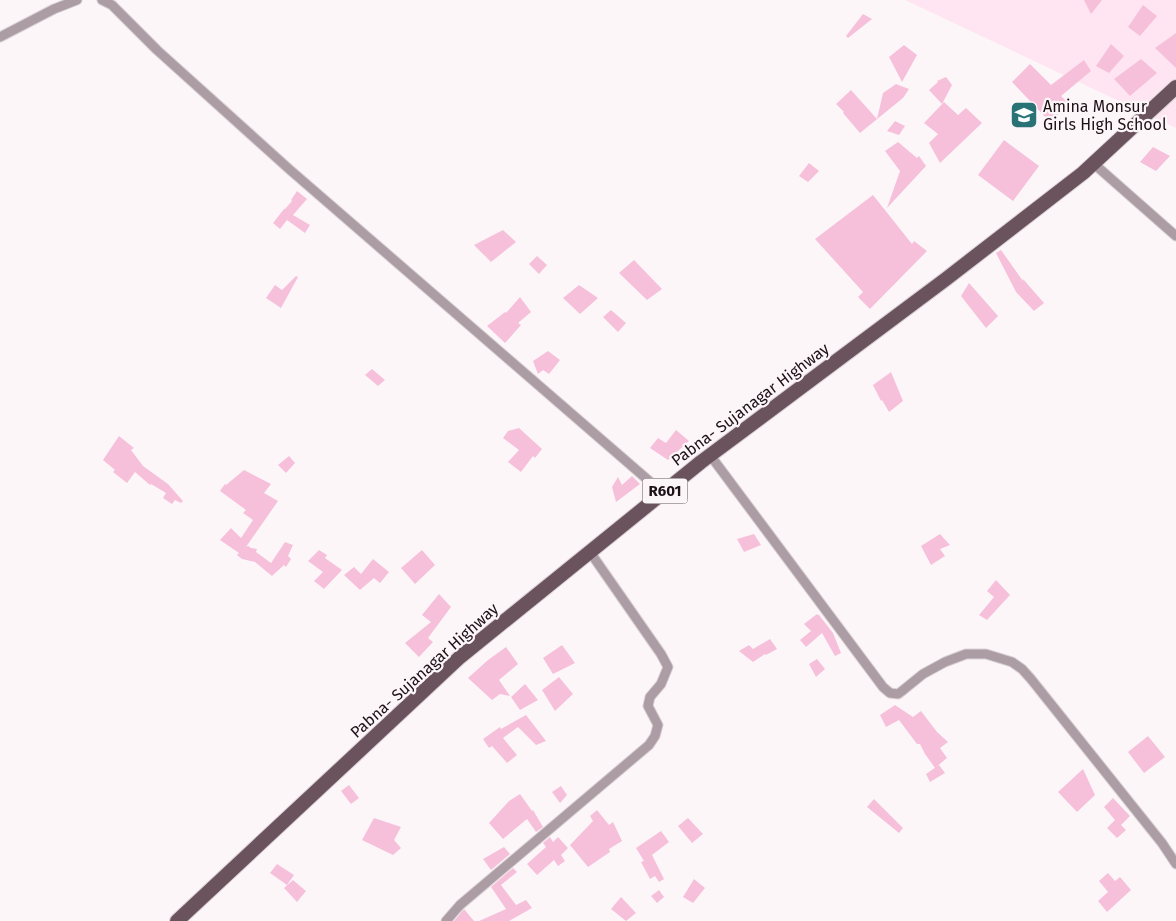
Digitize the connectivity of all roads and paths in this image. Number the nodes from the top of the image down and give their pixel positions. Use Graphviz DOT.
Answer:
graph roads {
  1 [pos="77,0"];
  2 [pos="102,0"];
  3 [pos="0,37"];
  4 [pos="1176,87"];
  5 [pos="1093,163"];
  6 [pos="1176,236"];
  7 [pos="710,455"];
  8 [pos="663,493"];
  9 [pos="590,552"];
  10 [pos="1176,864"];
  11 [pos="177,921"];
  12 [pos="446,921"];
  1 -- 3 [label="street"];
  2 -- 8 [label="street"];
  4 -- 5 [label="main road, Pabna- Sujanagar Highway / R601"];
  5 -- 6 [label="street"];
  5 -- 7 [label="main road, Pabna- Sujanagar Highway / R601"];
  7 -- 8 [label="main road, Pabna- Sujanagar Highway / R601"];
  7 -- 10 [label="street"];
  8 -- 9 [label="main road, Pabna- Sujanagar Highway / R601"];
  9 -- 11 [label="main road, Pabna- Sujanagar Highway / R601"];
  9 -- 12 [label="street"];
}
